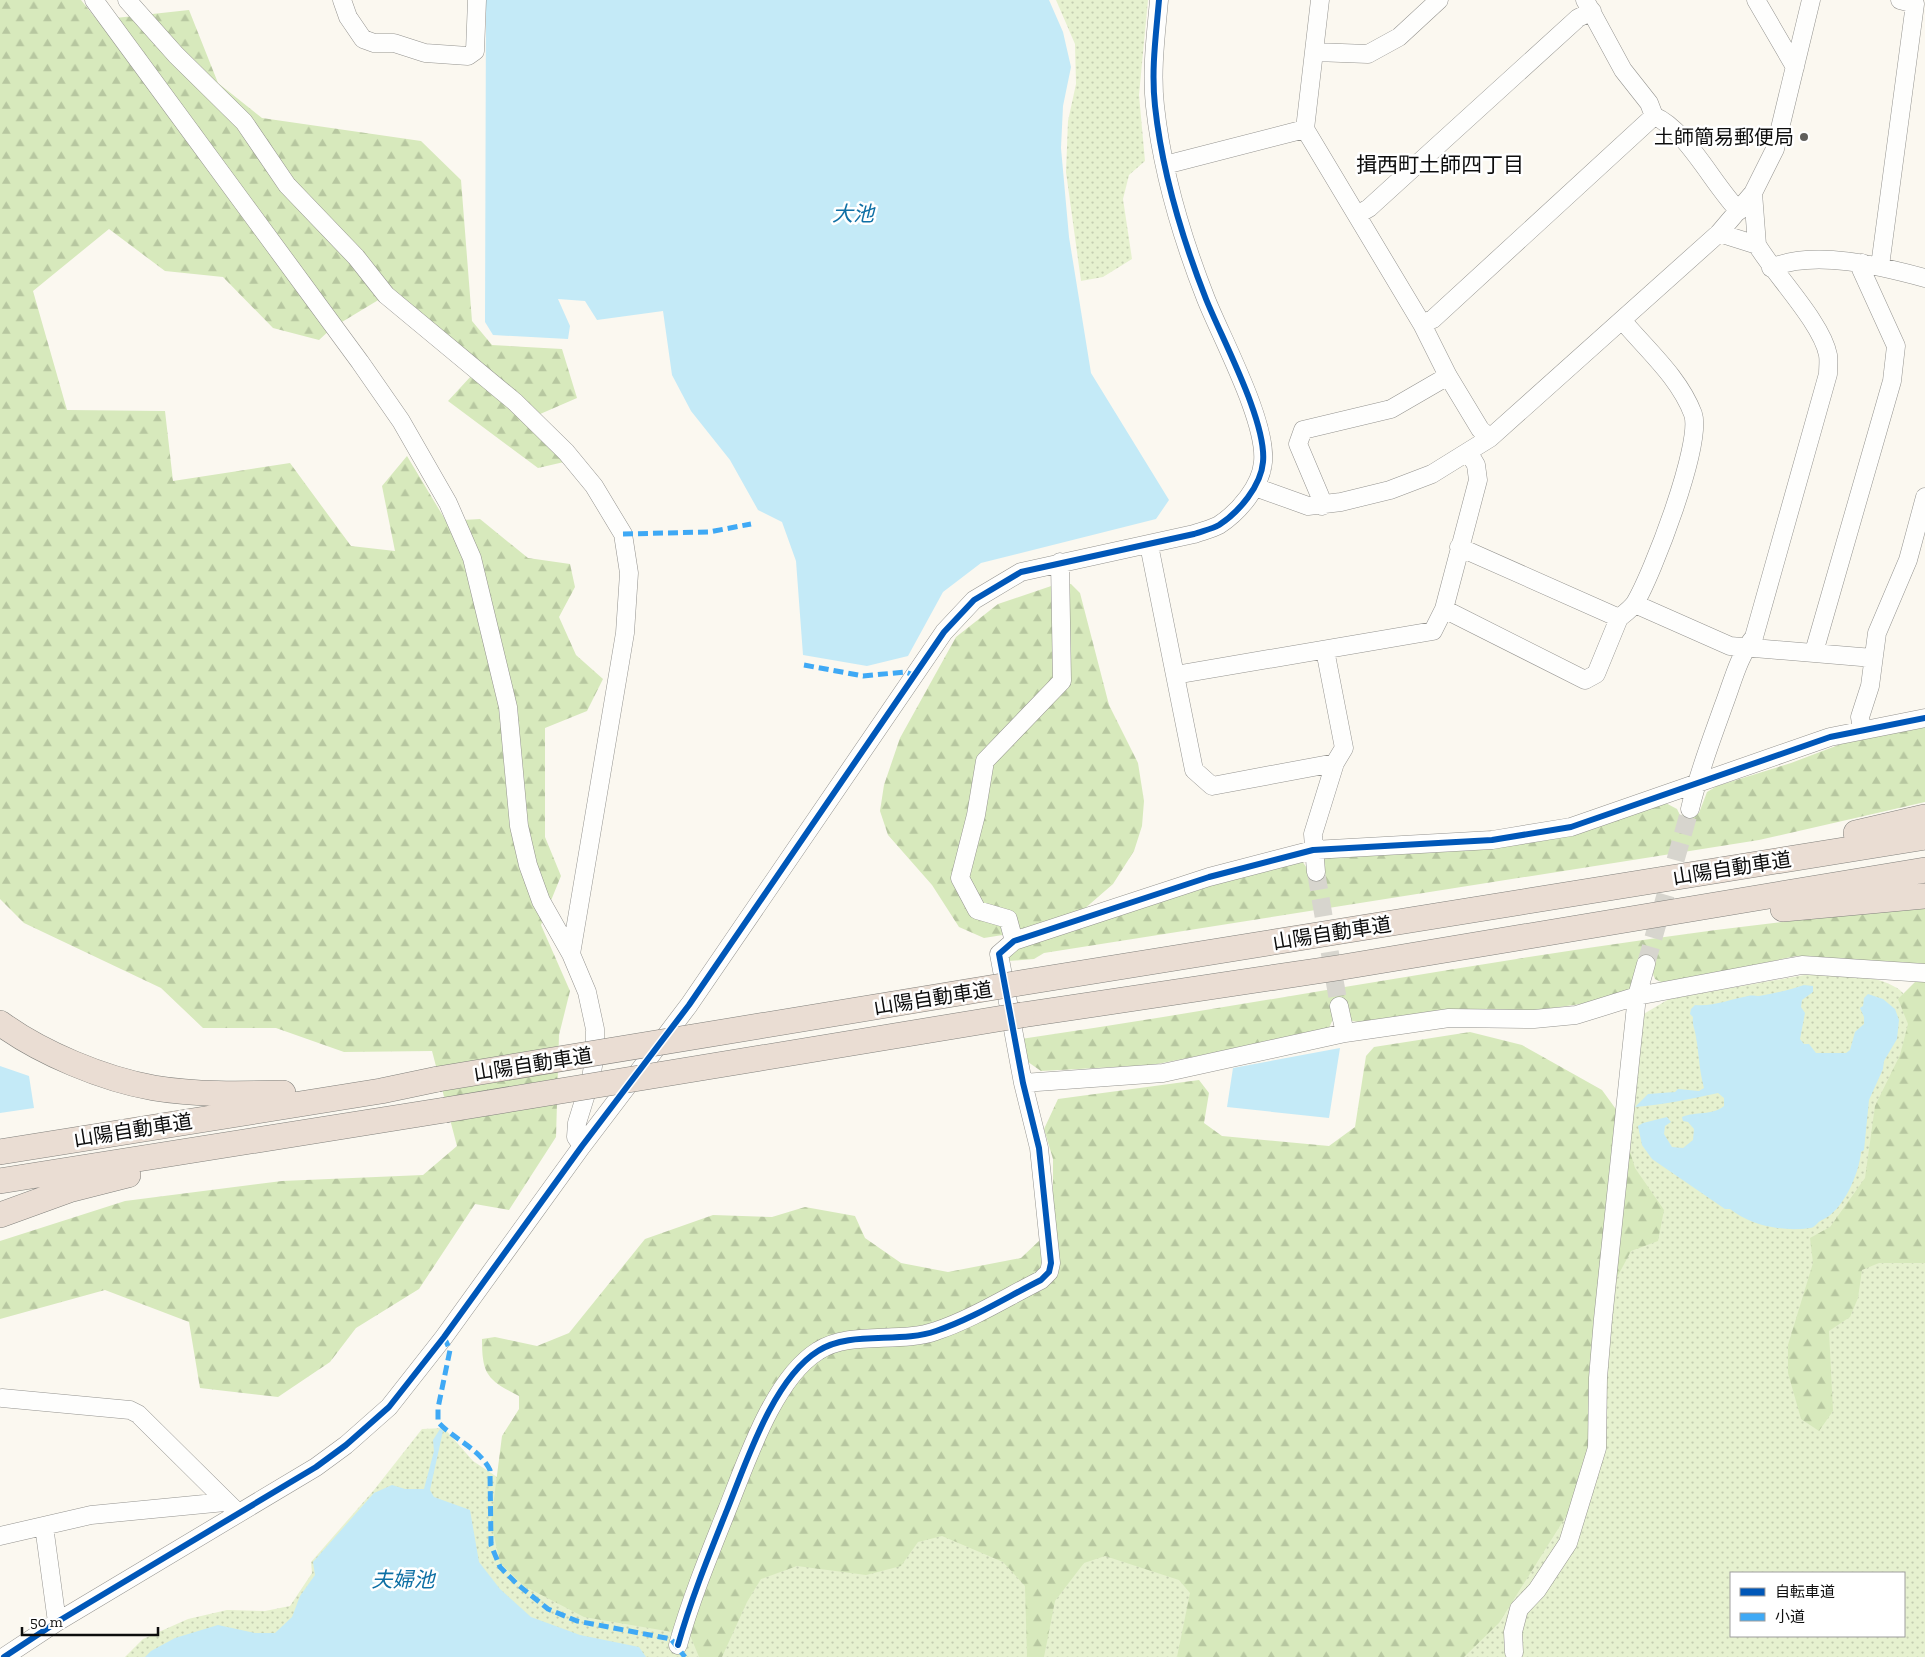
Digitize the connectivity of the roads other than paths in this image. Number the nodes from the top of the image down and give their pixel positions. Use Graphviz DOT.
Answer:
graph roads {
  1 [pos="94,0"];
  2 [pos="127,0"];
  3 [pos="342,0"];
  4 [pos="477,0"];
  5 [pos="1159,0"];
  6 [pos="1320,0"];
  7 [pos="1439,0"];
  8 [pos="1756,0"];
  9 [pos="1811,0"];
  10 [pos="1900,0"];
  11 [pos="1588,6"];
  12 [pos="1315,52"];
  13 [pos="1796,68"];
  14 [pos="1654,116"];
  15 [pos="1305,129"];
  16 [pos="1165,164"];
  17 [pos="1753,193"];
  18 [pos="1739,211"];
  19 [pos="1357,215"];
  20 [pos="1719,233"];
  21 [pos="1756,245"];
  22 [pos="1862,263"];
  23 [pos="1880,266"];
  24 [pos="1771,268"];
  25 [pos="1925,278"];
  26 [pos="1622,320"];
  27 [pos="1422,324"];
  28 [pos="1448,376"];
  29 [pos="1490,438"];
  30 [pos="1468,453"];
  31 [pos="1255,487"];
  32 [pos="1925,496"];
  33 [pos="1322,506"];
  34 [pos="1149,545"];
  35 [pos="1459,547"];
  36 [pos="1060,562"];
  37 [pos="1635,604"];
  38 [pos="1444,609"];
  39 [pos="1619,618"];
  40 [pos="1745,648"];
  41 [pos="1325,650"];
  42 [pos="1814,652"];
  43 [pos="1872,658"];
  44 [pos="1175,675"];
  45 [pos="1925,718"];
  46 [pos="1862,730"];
  47 [pos="1335,763"];
  48 [pos="1696,784"];
  49 [pos="1690,810"];
  50 [pos="1925,817"];
  51 [pos="1925,837"];
  52 [pos="1313,850"];
  53 [pos="1925,870"];
  54 [pos="1316,872"];
  55 [pos="1634,884"];
  56 [pos="1925,896"];
  57 [pos="1014,941"];
  58 [pos="571,954"];
  59 [pos="1646,964"];
  60 [pos="1337,968"];
  61 [pos="1925,973"];
  62 [pos="1637,996"];
  63 [pos="1339,1006"];
  64 [pos="0,1023"];
  65 [pos="1345,1033"];
  66 [pos="1023,1083"];
  67 [pos="381,1091"];
  68 [pos="310,1132"];
  69 [pos="582,1146"];
  70 [pos="0,1152"];
  71 [pos="0,1181"];
  72 [pos="0,1215"];
  73 [pos="2,1398"];
  74 [pos="232,1508"];
  75 [pos="44,1526"];
  76 [pos="0,1536"];
  77 [pos="56,1622"];
  78 [pos="678,1645"];
  79 [pos="1514,1652"];
  80 [pos="4,1657"];
  1 -- 58 [label="street"];
  2 -- 58 [label="street"];
  3 -- 4 [label="street"];
  5 -- 16 [label="street"];
  6 -- 12 [label="street"];
  7 -- 12 [label="street"];
  8 -- 13 [label="street"];
  9 -- 13 [label="street"];
  10 -- 23 [label="street"];
  11 -- 14 [label="street"];
  11 -- 19 [label="street"];
  12 -- 15 [label="street"];
  13 -- 17 [label="street"];
  14 -- 18 [label="street"];
  14 -- 27 [label="street"];
  15 -- 16 [label="street"];
  15 -- 19 [label="street"];
  16 -- 31 [label="street"];
  17 -- 18 [label="street"];
  17 -- 21 [label="street"];
  18 -- 20 [label="street"];
  19 -- 27 [label="street"];
  20 -- 21 [label="street"];
  20 -- 26 [label="street"];
  21 -- 24 [label="street"];
  22 -- 23 [label="street"];
  22 -- 24 [label="street"];
  22 -- 42 [label="street"];
  23 -- 25 [label="street"];
  24 -- 40 [label="street"];
  26 -- 29 [label="street"];
  26 -- 37 [label="street"];
  27 -- 28 [label="street"];
  28 -- 29 [label="street"];
  28 -- 33 [label="street"];
  29 -- 30 [label="street"];
  30 -- 33 [label="street"];
  30 -- 35 [label="street"];
  31 -- 33 [label="street"];
  31 -- 34 [label="street"];
  32 -- 43 [label="street"];
  34 -- 36 [label="street"];
  34 -- 44 [label="street"];
  35 -- 38 [label="street"];
  35 -- 39 [label="street"];
  36 -- 57 [label="street"];
  36 -- 69 [label="street"];
  37 -- 39 [label="street"];
  37 -- 40 [label="street"];
  38 -- 39 [label="street"];
  38 -- 41 [label="street"];
  40 -- 42 [label="street"];
  40 -- 48 [label="street"];
  41 -- 44 [label="street"];
  41 -- 47 [label="street"];
  42 -- 43 [label="street"];
  43 -- 46 [label="street"];
  44 -- 47 [label="street"];
  45 -- 46 [label="street"];
  46 -- 48 [label="street"];
  47 -- 52 [label="street"];
  48 -- 49 [label="street"];
  48 -- 52 [label="street"];
  50 -- 55 [label="highway"];
  51 -- 55 [label="highway, 山陽自動車道"];
  52 -- 54 [label="street"];
  52 -- 57 [label="street"];
  53 -- 60 [label="highway, 山陽自動車道"];
  55 -- 67 [label="highway, 山陽自動車道, bridge"];
  56 -- 60 [label="highway"];
  57 -- 66 [label="street"];
  58 -- 69 [label="street"];
  59 -- 62 [label="street"];
  60 -- 68 [label="highway, 山陽自動車道, bridge"];
  61 -- 62 [label="street"];
  62 -- 65 [label="street"];
  62 -- 79 [label="street"];
  63 -- 65 [label="street"];
  64 -- 67 [label="highway"];
  65 -- 66 [label="street"];
  66 -- 78 [label="street"];
  67 -- 70 [label="highway, 山陽自動車道"];
  68 -- 71 [label="highway, 山陽自動車道"];
  68 -- 72 [label="highway"];
  69 -- 74 [label="street"];
  73 -- 74 [label="street"];
  74 -- 75 [label="street"];
  74 -- 77 [label="street"];
  75 -- 76 [label="street"];
  75 -- 77 [label="street"];
  77 -- 80 [label="street"];
}
